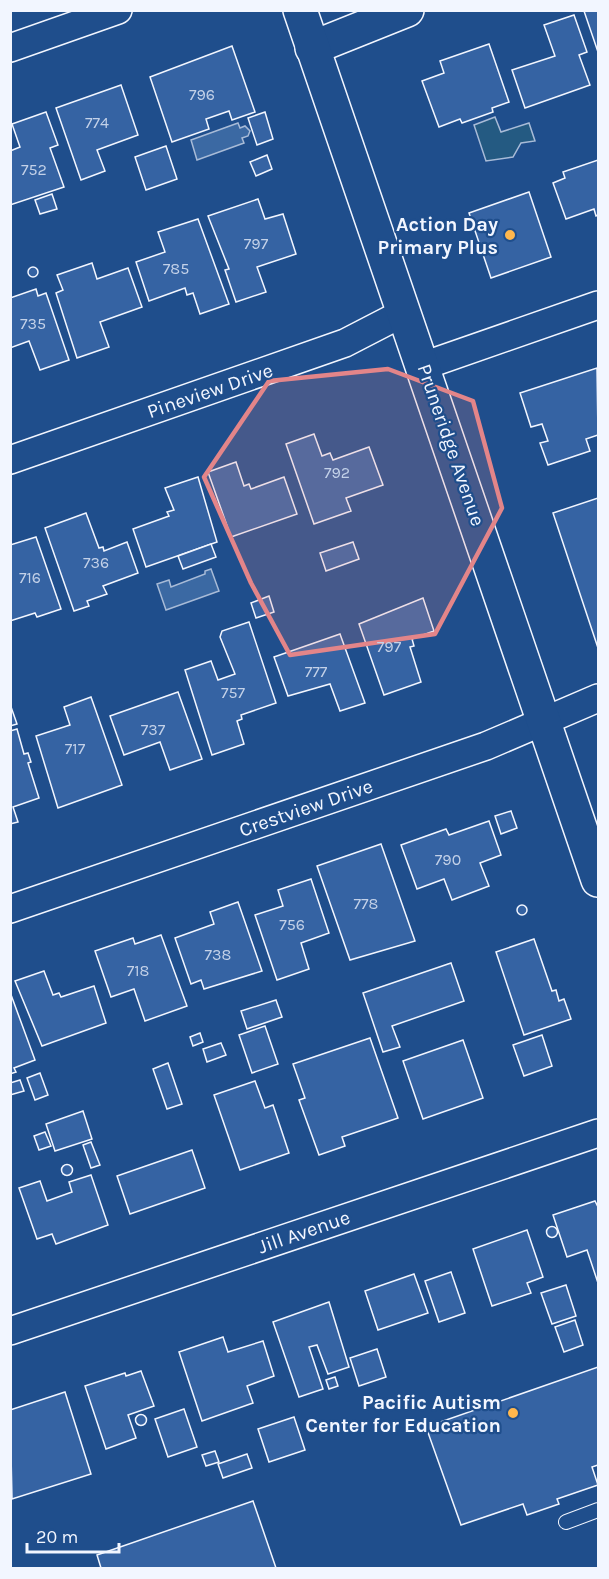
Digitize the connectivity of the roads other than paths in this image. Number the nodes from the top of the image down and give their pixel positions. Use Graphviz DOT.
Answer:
graph roads {
  1 [pos="118,10"];
  2 [pos="300,10"];
  3 [pos="407,10"];
  4 [pos="10,48"];
  5 [pos="312,48"];
  6 [pos="598,305"];
  7 [pos="405,312"];
  8 [pos="423,366"];
  9 [pos="10,460"];
  10 [pos="598,698"];
  11 [pos="545,721"];
  12 [pos="598,880"];
  13 [pos="10,909"];
  14 [pos="598,1133"];
  15 [pos="10,1331"];
  16 [pos="598,1510"];
  17 [pos="566,1522"];
  1 -- 4 [label="street"];
  2 -- 5 [label="main road, Pruneridge Avenue"];
  3 -- 5 [label="main road"];
  5 -- 7 [label="main road, Pruneridge Avenue"];
  6 -- 8 [label="street"];
  7 -- 8 [label="main road, Pruneridge Avenue"];
  7 -- 9 [label="street, Pineview Drive"];
  8 -- 11 [label="main road, Pruneridge Avenue"];
  10 -- 11 [label="street, Crestview Drive"];
  11 -- 12 [label="main road, Pruneridge Avenue"];
  11 -- 13 [label="street, Crestview Drive"];
  14 -- 15 [label="street, Jill Avenue"];
  16 -- 17 [label="lane"];
}
